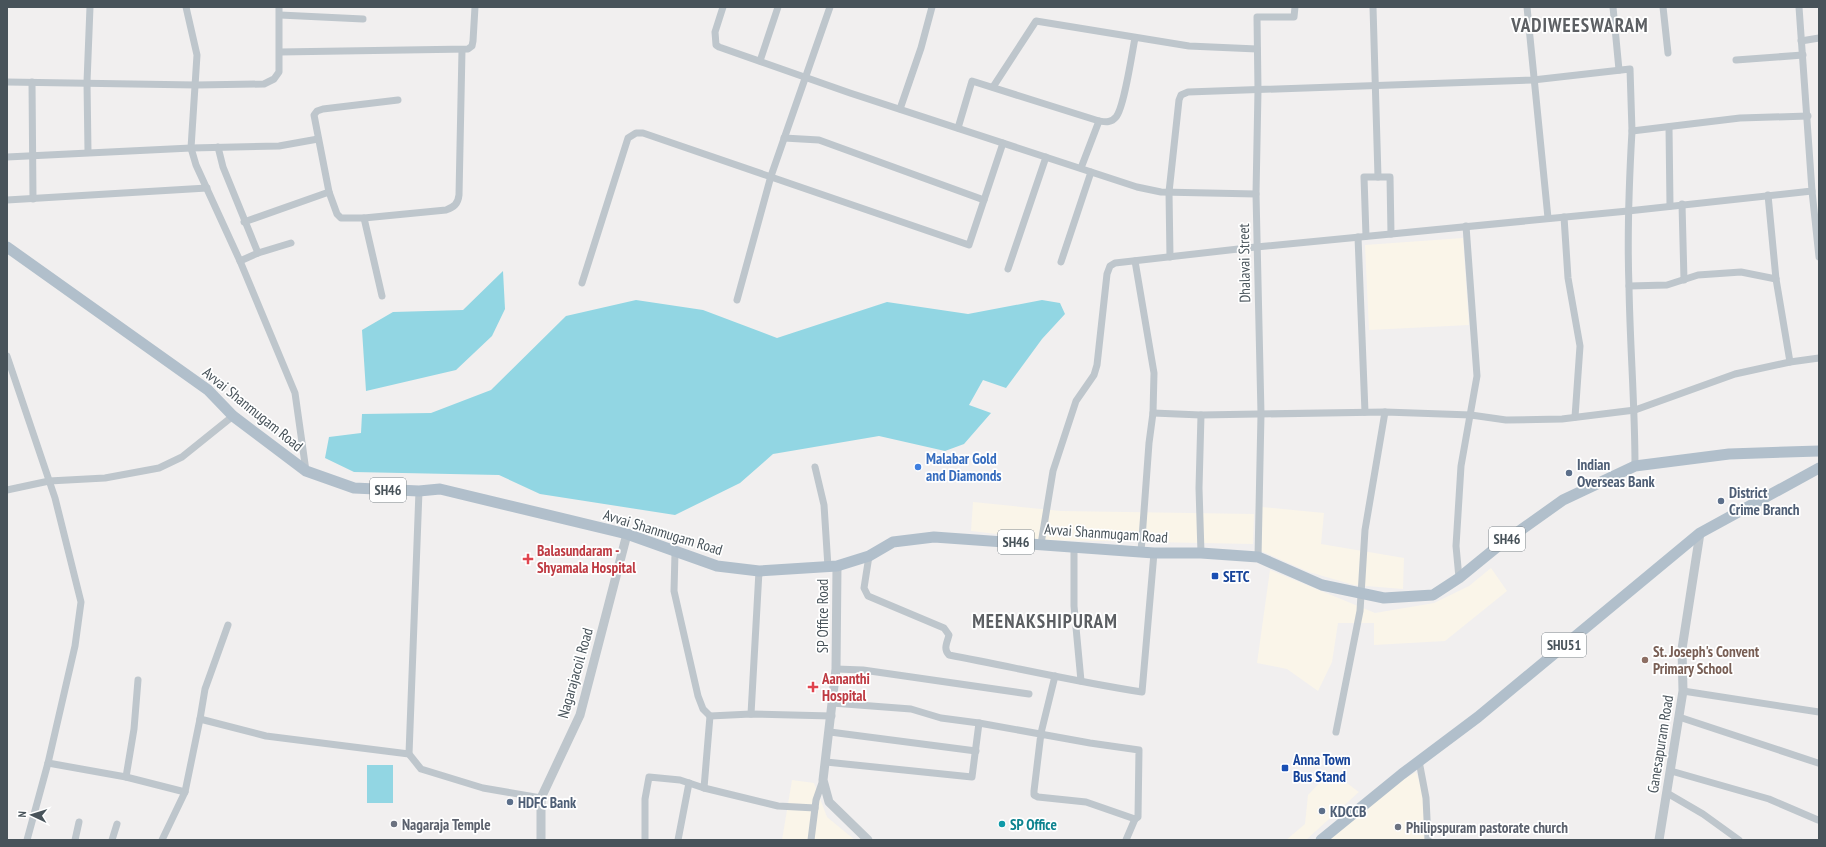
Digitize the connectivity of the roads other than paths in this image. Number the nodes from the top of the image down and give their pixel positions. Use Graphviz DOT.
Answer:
graph roads {
  1 [pos="90,7"];
  2 [pos="186,7"];
  3 [pos="475,7"];
  4 [pos="724,7"];
  5 [pos="778,7"];
  6 [pos="830,7"];
  7 [pos="932,7"];
  8 [pos="1294,7"];
  9 [pos="1373,7"];
  10 [pos="1527,7"];
  11 [pos="1613,7"];
  12 [pos="1663,7"];
  13 [pos="1799,7"];
  14 [pos="280,11"];
  15 [pos="363,19"];
  16 [pos="1135,38"];
  17 [pos="1819,38"];
  18 [pos="1801,41"];
  19 [pos="1257,49"];
  20 [pos="462,50"];
  21 [pos="280,52"];
  22 [pos="1668,53"];
  23 [pos="1803,55"];
  24 [pos="1736,60"];
  25 [pos="760,61"];
  26 [pos="1619,70"];
  27 [pos="805,76"];
  28 [pos="1533,80"];
  29 [pos="7,82"];
  30 [pos="32,82"];
  31 [pos="87,82"];
  32 [pos="196,85"];
  33 [pos="1375,85"];
  34 [pos="993,87"];
  35 [pos="1258,90"];
  36 [pos="398,100"];
  37 [pos="900,109"];
  38 [pos="1808,116"];
  39 [pos="1099,121"];
  40 [pos="1669,127"];
  41 [pos="958,128"];
  42 [pos="1632,131"];
  43 [pos="784,138"];
  44 [pos="318,139"];
  45 [pos="1003,143"];
  46 [pos="218,147"];
  47 [pos="191,148"];
  48 [pos="88,152"];
  49 [pos="7,157"];
  50 [pos="33,157"];
  51 [pos="1046,157"];
  52 [pos="1081,168"];
  53 [pos="1091,172"];
  54 [pos="771,176"];
  55 [pos="1378,177"];
  56 [pos="206,188"];
  57 [pos="1812,190"];
  58 [pos="330,192"];
  59 [pos="1169,192"];
  60 [pos="1256,194"];
  61 [pos="1768,195"];
  62 [pos="33,198"];
  63 [pos="7,200"];
  64 [pos="984,200"];
  65 [pos="1682,204"];
  66 [pos="1670,206"];
  67 [pos="1628,211"];
  68 [pos="1564,217"];
  69 [pos="364,218"];
  70 [pos="1548,218"];
  71 [pos="244,222"];
  72 [pos="1466,226"];
  73 [pos="1391,234"];
  74 [pos="1366,236"];
  75 [pos="1358,237"];
  76 [pos="291,243"];
  77 [pos="7,247"];
  78 [pos="1256,247"];
  79 [pos="258,253"];
  80 [pos="1170,257"];
  81 [pos="1819,257"];
  82 [pos="240,261"];
  83 [pos="1135,261"];
  84 [pos="1061,262"];
  85 [pos="1008,269"];
  86 [pos="1776,279"];
  87 [pos="1684,280"];
  88 [pos="582,283"];
  89 [pos="1629,286"];
  90 [pos="382,296"];
  91 [pos="737,300"];
  92 [pos="7,356"];
  93 [pos="1819,358"];
  94 [pos="1790,362"];
  95 [pos="1635,410"];
  96 [pos="1365,412"];
  97 [pos="1385,412"];
  98 [pos="1153,413"];
  99 [pos="1261,414"];
  100 [pos="1471,414"];
  101 [pos="1201,415"];
  102 [pos="233,416"];
  103 [pos="1575,417"];
  104 [pos="1819,451"];
  105 [pos="1635,466"];
  106 [pos="815,467"];
  107 [pos="1819,468"];
  108 [pos="306,471"];
  109 [pos="49,481"];
  110 [pos="7,490"];
  111 [pos="419,491"];
  112 [pos="1700,533"];
  113 [pos="627,534"];
  114 [pos="1041,544"];
  115 [pos="1074,548"];
  116 [pos="675,552"];
  117 [pos="1141,552"];
  118 [pos="1154,553"];
  119 [pos="1201,553"];
  120 [pos="869,556"];
  121 [pos="1258,557"];
  122 [pos="832,567"];
  123 [pos="759,571"];
  124 [pos="1459,578"];
  125 [pos="1360,594"];
  126 [pos="228,625"];
  127 [pos="836,669"];
  128 [pos="1055,676"];
  129 [pos="138,680"];
  130 [pos="1081,682"];
  131 [pos="1683,691"];
  132 [pos="1030,694"];
  133 [pos="832,703"];
  134 [pos="1819,712"];
  135 [pos="751,714"];
  136 [pos="710,716"];
  137 [pos="832,716"];
  138 [pos="1678,717"];
  139 [pos="200,719"];
  140 [pos="979,723"];
  141 [pos="830,732"];
  142 [pos="1336,732"];
  143 [pos="1041,733"];
  144 [pos="976,751"];
  145 [pos="409,754"];
  146 [pos="1419,761"];
  147 [pos="826,762"];
  148 [pos="1818,763"];
  149 [pos="48,764"];
  150 [pos="1671,771"];
  151 [pos="126,777"];
  152 [pos="823,780"];
  153 [pos="689,783"];
  154 [pos="704,788"];
  155 [pos="185,792"];
  156 [pos="1667,794"];
  157 [pos="541,798"];
  158 [pos="815,808"];
  159 [pos="1135,819"];
  160 [pos="1818,820"];
  161 [pos="79,822"];
  162 [pos="117,824"];
  163 [pos="27,840"];
  164 [pos="75,840"];
  165 [pos="112,840"];
  166 [pos="162,840"];
  167 [pos="541,840"];
  168 [pos="645,840"];
  169 [pos="678,840"];
  170 [pos="811,840"];
  171 [pos="868,840"];
  172 [pos="1126,840"];
  173 [pos="1321,840"];
  174 [pos="1428,840"];
  175 [pos="1659,840"];
  176 [pos="1739,840"];
  1 -- 31 [label="street"];
  2 -- 32 [label="street"];
  3 -- 20 [label="street"];
  4 -- 25 [label="street"];
  5 -- 25 [label="street"];
  6 -- 27 [label="street"];
  7 -- 37 [label="street"];
  8 -- 19 [label="street, Dhalavai Street"];
  9 -- 33 [label="street"];
  10 -- 28 [label="street"];
  11 -- 26 [label="street"];
  12 -- 22 [label="street"];
  13 -- 18 [label="street"];
  14 -- 15 [label="street"];
  14 -- 21 [label="street"];
  16 -- 19 [label="street"];
  16 -- 34 [label="street"];
  16 -- 39 [label="street"];
  17 -- 18 [label="street"];
  18 -- 23 [label="street"];
  19 -- 35 [label="street, Dhalavai Street"];
  20 -- 21 [label="street"];
  20 -- 69 [label="street"];
  21 -- 32 [label="street"];
  23 -- 24 [label="street"];
  23 -- 38 [label="street"];
  25 -- 27 [label="street"];
  26 -- 28 [label="street"];
  26 -- 42 [label="street"];
  27 -- 37 [label="street"];
  27 -- 43 [label="street"];
  28 -- 33 [label="street"];
  28 -- 70 [label="street"];
  29 -- 30 [label="street"];
  30 -- 31 [label="street"];
  30 -- 50 [label="street"];
  31 -- 32 [label="street"];
  31 -- 48 [label="street"];
  32 -- 47 [label="street"];
  33 -- 35 [label="street"];
  33 -- 55 [label="street"];
  34 -- 39 [label="street"];
  34 -- 41 [label="street"];
  35 -- 59 [label="street"];
  35 -- 60 [label="street, Dhalavai Street"];
  36 -- 44 [label="street"];
  37 -- 41 [label="street"];
  38 -- 40 [label="street"];
  38 -- 57 [label="street"];
  39 -- 52 [label="street"];
  40 -- 42 [label="street"];
  40 -- 66 [label="street"];
  41 -- 45 [label="street"];
  42 -- 67 [label="street"];
  43 -- 54 [label="street"];
  43 -- 64 [label="street"];
  44 -- 46 [label="street"];
  44 -- 58 [label="street"];
  45 -- 51 [label="street"];
  45 -- 64 [label="street"];
  46 -- 47 [label="street"];
  46 -- 71 [label="street"];
  47 -- 48 [label="street"];
  47 -- 56 [label="street"];
  48 -- 50 [label="street"];
  49 -- 50 [label="street"];
  50 -- 62 [label="street"];
  51 -- 52 [label="street"];
  51 -- 85 [label="street"];
  52 -- 53 [label="street"];
  53 -- 59 [label="street"];
  53 -- 84 [label="street"];
  54 -- 64 [label="street"];
  54 -- 88 [label="street"];
  54 -- 91 [label="street"];
  55 -- 73 [label="street"];
  55 -- 74 [label="street"];
  56 -- 62 [label="street"];
  56 -- 82 [label="street"];
  57 -- 61 [label="street"];
  57 -- 81 [label="street"];
  58 -- 69 [label="street"];
  58 -- 71 [label="street"];
  59 -- 60 [label="street"];
  59 -- 80 [label="street"];
  60 -- 78 [label="street, Dhalavai Street"];
  61 -- 65 [label="street"];
  61 -- 86 [label="street"];
  62 -- 63 [label="street"];
  65 -- 66 [label="street"];
  65 -- 87 [label="street"];
  66 -- 67 [label="street"];
  67 -- 68 [label="street"];
  67 -- 89 [label="street"];
  68 -- 70 [label="street"];
  68 -- 103 [label="street"];
  69 -- 90 [label="street"];
  70 -- 72 [label="street"];
  71 -- 79 [label="street"];
  72 -- 73 [label="street"];
  72 -- 100 [label="street"];
  73 -- 74 [label="street"];
  74 -- 75 [label="street"];
  75 -- 78 [label="street"];
  75 -- 96 [label="street"];
  76 -- 79 [label="street"];
  77 -- 102 [label="main road, Avvai Shanmugam Road / SH46"];
  78 -- 80 [label="street"];
  78 -- 99 [label="street, Dhalavai Street"];
  79 -- 82 [label="street"];
  80 -- 83 [label="street"];
  82 -- 108 [label="street"];
  83 -- 98 [label="street"];
  83 -- 114 [label="street"];
  86 -- 87 [label="street"];
  86 -- 94 [label="street"];
  87 -- 89 [label="street"];
  89 -- 95 [label="street"];
  92 -- 109 [label="street"];
  93 -- 94 [label="street"];
  94 -- 95 [label="street"];
  95 -- 103 [label="street"];
  95 -- 105 [label="street"];
  96 -- 97 [label="street"];
  96 -- 99 [label="street"];
  97 -- 100 [label="street"];
  97 -- 125 [label="street"];
  98 -- 101 [label="street"];
  98 -- 117 [label="street"];
  99 -- 101 [label="street"];
  99 -- 121 [label="street, Dhalavai Street"];
  100 -- 103 [label="street"];
  100 -- 124 [label="street"];
  101 -- 119 [label="street"];
  102 -- 108 [label="main road, Avvai Shanmugam Road / SH46"];
  102 -- 109 [label="street"];
  104 -- 105 [label="main road, Avvai Shanmugam Road / SH46"];
  105 -- 124 [label="main road, Avvai Shanmugam Road / SH46"];
  106 -- 122 [label="street"];
  107 -- 112 [label="main road, SHU51"];
  108 -- 111 [label="main road, Avvai Shanmugam Road / SH46"];
  109 -- 110 [label="street"];
  109 -- 149 [label="street"];
  111 -- 113 [label="main road, Avvai Shanmugam Road / SH46"];
  111 -- 145 [label="street"];
  112 -- 131 [label="street, Ganesapuram Road"];
  112 -- 146 [label="main road, SHU51"];
  113 -- 116 [label="main road, Avvai Shanmugam Road / SH46"];
  113 -- 157 [label="street, Nagarajacoil Road"];
  114 -- 115 [label="main road, Avvai Shanmugam Road / SH46"];
  114 -- 120 [label="main road, Avvai Shanmugam Road / SH46"];
  115 -- 117 [label="main road, Avvai Shanmugam Road / SH46"];
  115 -- 130 [label="street"];
  116 -- 123 [label="main road, Avvai Shanmugam Road / SH46"];
  116 -- 136 [label="street"];
  117 -- 118 [label="main road, Avvai Shanmugam Road / SH46"];
  118 -- 119 [label="main road, Avvai Shanmugam Road / SH46"];
  118 -- 130 [label="street"];
  119 -- 121 [label="main road, Avvai Shanmugam Road / SH46"];
  120 -- 122 [label="main road, Avvai Shanmugam Road / SH46"];
  120 -- 128 [label="street"];
  121 -- 125 [label="main road, Avvai Shanmugam Road / SH46"];
  122 -- 123 [label="main road, Avvai Shanmugam Road / SH46"];
  122 -- 127 [label="street, SP Office Road"];
  123 -- 135 [label="street"];
  124 -- 125 [label="main road, Avvai Shanmugam Road / SH46"];
  125 -- 142 [label="street"];
  126 -- 139 [label="street"];
  127 -- 132 [label="street"];
  127 -- 133 [label="street, SP Office Road"];
  128 -- 130 [label="street"];
  128 -- 143 [label="street"];
  129 -- 151 [label="street"];
  131 -- 134 [label="street"];
  131 -- 138 [label="street, Ganesapuram Road"];
  133 -- 137 [label="street, SP Office Road"];
  133 -- 140 [label="street"];
  135 -- 136 [label="street"];
  135 -- 137 [label="street"];
  136 -- 154 [label="street"];
  137 -- 141 [label="street, SP Office Road"];
  138 -- 148 [label="street"];
  138 -- 150 [label="street, Ganesapuram Road"];
  139 -- 145 [label="street"];
  139 -- 155 [label="street"];
  140 -- 143 [label="street"];
  140 -- 144 [label="street"];
  141 -- 144 [label="street"];
  141 -- 147 [label="street, SP Office Road"];
  143 -- 159 [label="street"];
  143 -- 159 [label="street"];
  144 -- 147 [label="street"];
  145 -- 157 [label="street"];
  146 -- 173 [label="main road, SHU51"];
  146 -- 174 [label="street"];
  147 -- 152 [label="street, SP Office Road"];
  149 -- 151 [label="street"];
  149 -- 163 [label="street"];
  150 -- 156 [label="street, Ganesapuram Road"];
  150 -- 160 [label="street"];
  151 -- 155 [label="street"];
  152 -- 158 [label="street"];
  152 -- 171 [label="street, SP Office Road"];
  153 -- 154 [label="street"];
  153 -- 168 [label="street"];
  153 -- 169 [label="street"];
  154 -- 158 [label="street"];
  155 -- 166 [label="street"];
  156 -- 175 [label="street, Ganesapuram Road"];
  156 -- 176 [label="street"];
  157 -- 167 [label="street, Nagarajacoil Road"];
  158 -- 170 [label="street"];
  159 -- 172 [label="street"];
  161 -- 164 [label="street"];
  162 -- 165 [label="street"];
}
